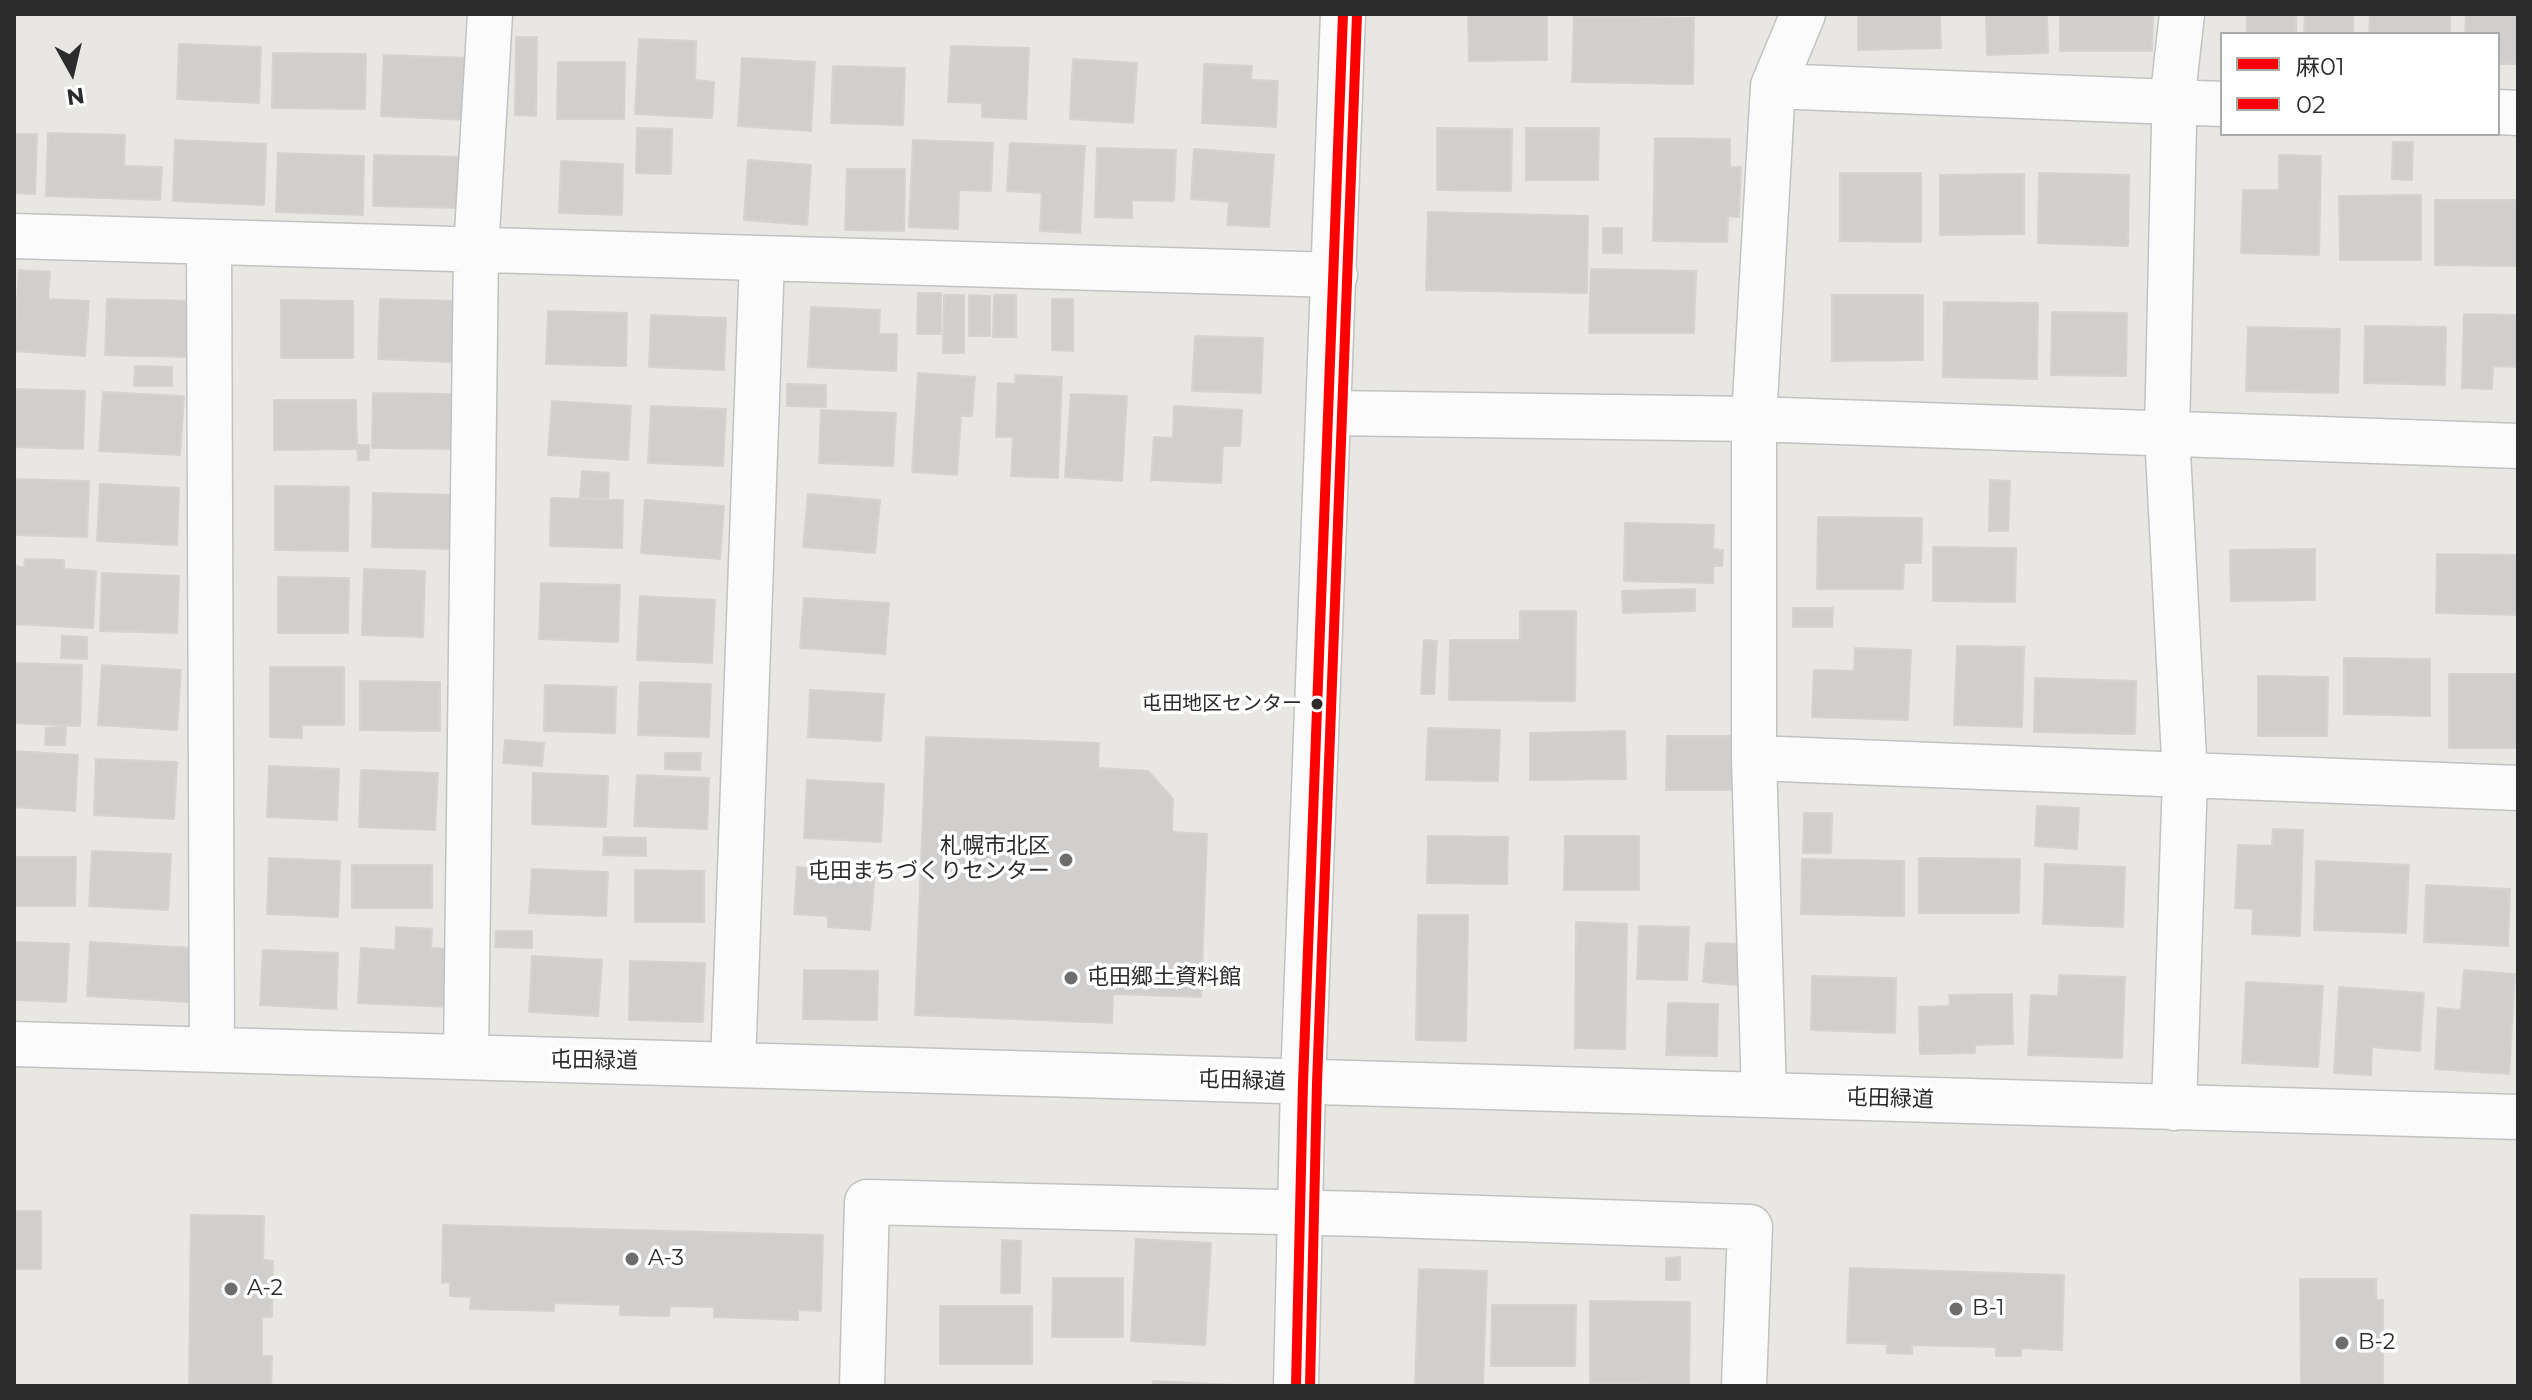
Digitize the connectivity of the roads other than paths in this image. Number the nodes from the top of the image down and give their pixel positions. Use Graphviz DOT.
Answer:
graph roads {
  1 [pos="490,14"];
  2 [pos="1343,14"];
  3 [pos="1803,14"];
  4 [pos="2182,14"];
  5 [pos="1773,86"];
  6 [pos="2172,103"];
  7 [pos="2220,104"];
  8 [pos="14,236"];
  9 [pos="209,243"];
  10 [pos="476,251"];
  11 [pos="762,259"];
  12 [pos="1335,275"];
  13 [pos="1329,413"];
  14 [pos="1754,419"];
  15 [pos="2167,433"];
  16 [pos="2518,446"];
  17 [pos="1754,758"];
  18 [pos="2185,777"];
  19 [pos="2518,788"];
  20 [pos="14,1044"];
  21 [pos="212,1049"];
  22 [pos="466,1057"];
  23 [pos="733,1064"];
  24 [pos="1303,1083"];
  25 [pos="1764,1095"];
  26 [pos="2174,1108"];
  27 [pos="2518,1117"];
  28 [pos="1301,1212"];
  29 [pos="862,1386"];
  30 [pos="1296,1386"];
  31 [pos="1744,1386"];
  1 -- 10 [label="street"];
  2 -- 12 [label="street"];
  3 -- 5 [label="street"];
  4 -- 6 [label="street"];
  5 -- 6 [label="street"];
  5 -- 14 [label="street"];
  6 -- 7 [label="street"];
  6 -- 15 [label="street"];
  8 -- 9 [label="street"];
  9 -- 10 [label="street"];
  9 -- 21 [label="street"];
  10 -- 11 [label="street"];
  10 -- 22 [label="street"];
  11 -- 12 [label="street"];
  11 -- 23 [label="street"];
  12 -- 13 [label="street"];
  13 -- 14 [label="street"];
  13 -- 24 [label="street"];
  14 -- 15 [label="street"];
  14 -- 17 [label="street"];
  15 -- 16 [label="street"];
  15 -- 18 [label="street"];
  17 -- 18 [label="street"];
  17 -- 25 [label="street"];
  18 -- 19 [label="street"];
  18 -- 26 [label="street"];
  20 -- 21 [label="street, 屯田緑道"];
  21 -- 22 [label="street, 屯田緑道"];
  22 -- 23 [label="street, 屯田緑道"];
  23 -- 24 [label="street, 屯田緑道"];
  24 -- 25 [label="street, 屯田緑道"];
  24 -- 28 [label="street"];
  25 -- 26 [label="street, 屯田緑道"];
  26 -- 27 [label="street, 屯田緑道"];
  28 -- 29 [label="street"];
  28 -- 30 [label="street"];
  28 -- 31 [label="street"];
}
